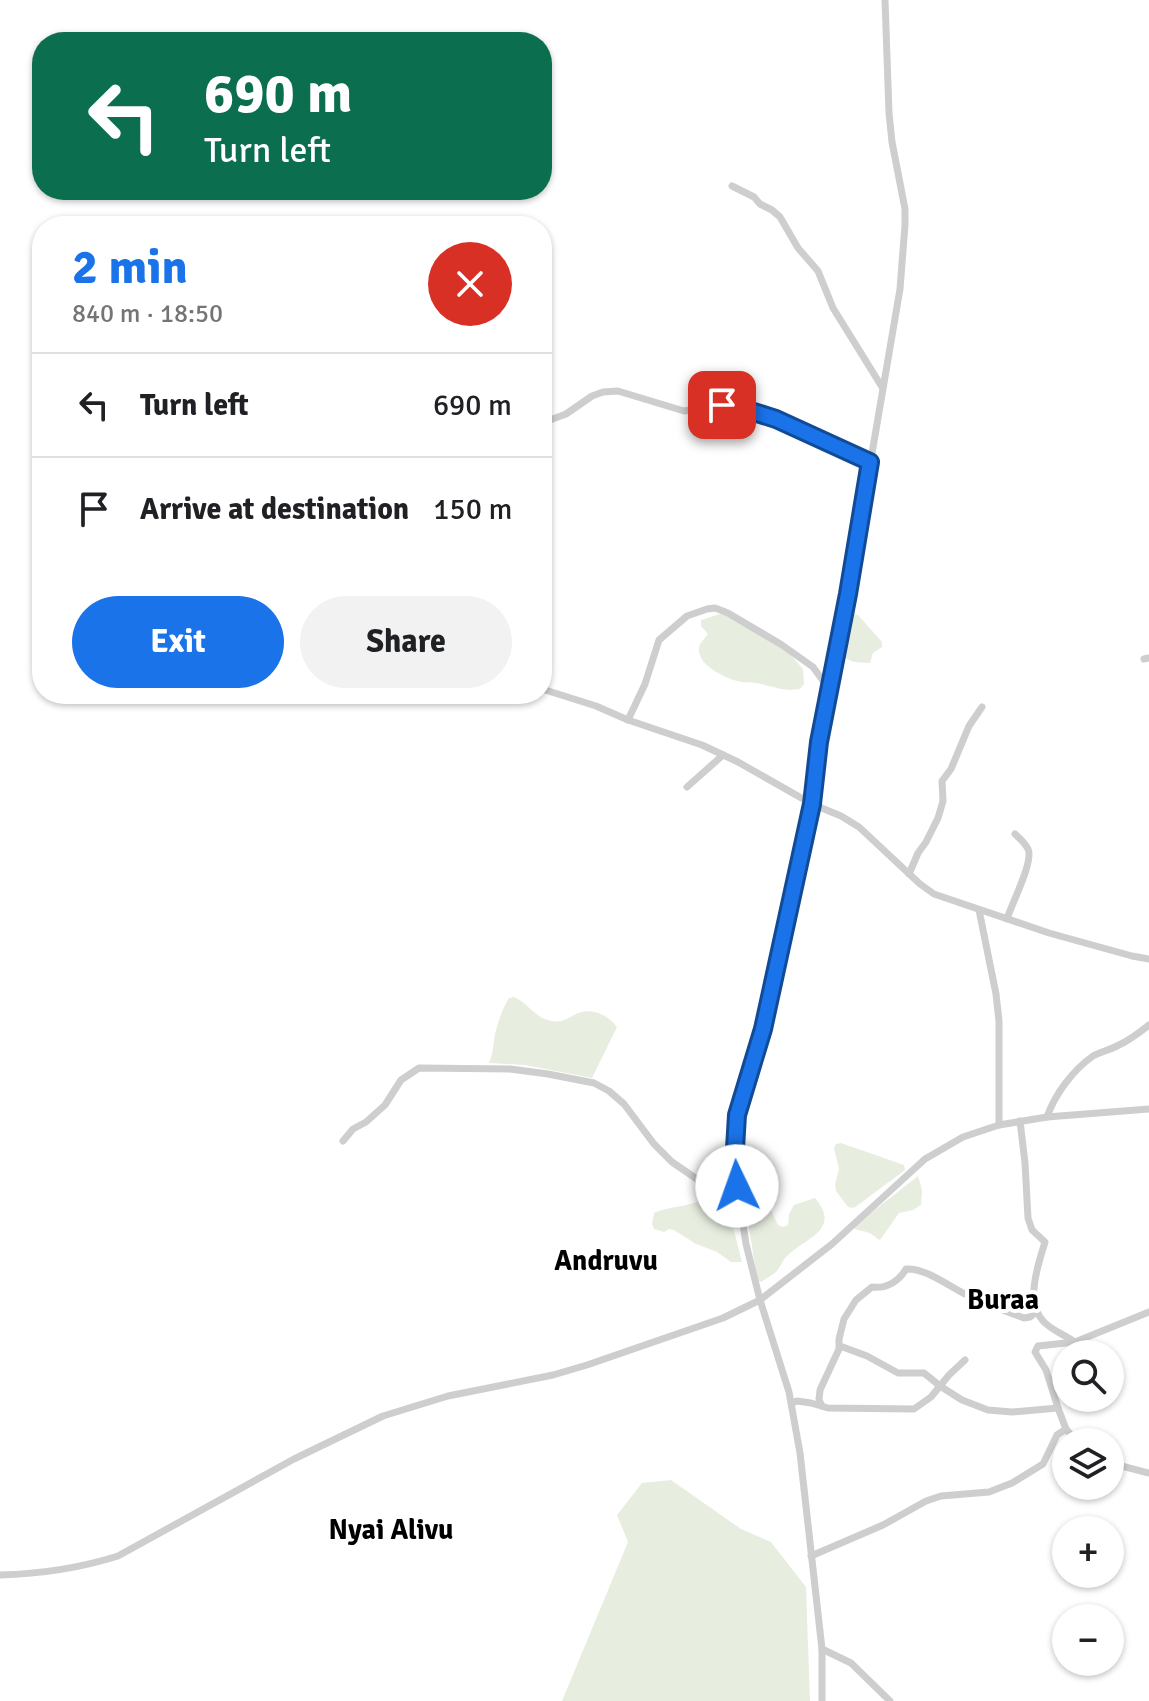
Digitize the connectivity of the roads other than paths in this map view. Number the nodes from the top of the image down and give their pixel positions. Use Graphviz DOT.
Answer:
graph roads {
  1 [pos="885,0"];
  2 [pos="732,186"];
  3 [pos="882,387"];
  4 [pos="552,419"];
  5 [pos="870,462"];
  6 [pos="829,689"];
  7 [pos="552,692"];
  8 [pos="982,707"];
  9 [pos="628,720"];
  10 [pos="723,755"];
  11 [pos="687,787"];
  12 [pos="812,804"];
  13 [pos="1015,834"];
  14 [pos="909,874"];
  15 [pos="979,910"];
  16 [pos="1007,919"];
  17 [pos="1149,959"];
  18 [pos="1149,1025"];
  19 [pos="1149,1109"];
  20 [pos="1047,1117"];
  21 [pos="1020,1121"];
  22 [pos="999,1125"];
  23 [pos="343,1141"];
  24 [pos="740,1209"];
  25 [pos="760,1300"];
  26 [pos="1037,1311"];
  27 [pos="1149,1312"];
  28 [pos="1072,1340"];
  29 [pos="1076,1340"];
  30 [pos="1052,1344"];
  31 [pos="840,1346"];
  32 [pos="965,1360"];
  33 [pos="1052,1385"];
  34 [pos="940,1386"];
  35 [pos="792,1403"];
  36 [pos="822,1406"];
  37 [pos="1052,1408"];
  38 [pos="1052,1445"];
  39 [pos="1124,1467"];
  40 [pos="1149,1473"];
  41 [pos="811,1556"];
  42 [pos="0,1575"];
  43 [pos="822,1649"];
  44 [pos="822,1701"];
  45 [pos="890,1701"];
  1 -- 3 [label="street"];
  2 -- 3 [label="street"];
  3 -- 5 [label="street"];
  4 -- 5 [label="street"];
  5 -- 6 [label="street"];
  6 -- 9 [label="street"];
  6 -- 12 [label="street"];
  7 -- 9 [label="street"];
  8 -- 14 [label="street"];
  9 -- 10 [label="street"];
  10 -- 11 [label="street"];
  10 -- 12 [label="street"];
  12 -- 14 [label="street"];
  12 -- 24 [label="street"];
  13 -- 16 [label="street"];
  14 -- 15 [label="street"];
  15 -- 16 [label="street"];
  15 -- 22 [label="street"];
  16 -- 17 [label="street"];
  18 -- 20 [label="street"];
  19 -- 20 [label="street"];
  20 -- 21 [label="street"];
  21 -- 22 [label="street"];
  21 -- 26 [label="street"];
  22 -- 25 [label="street"];
  23 -- 24 [label="street"];
  24 -- 25 [label="street"];
  25 -- 35 [label="street"];
  25 -- 42 [label="street"];
  26 -- 28 [label="street"];
  26 -- 31 [label="street"];
  27 -- 29 [label="street"];
  30 -- 33 [label="street"];
  31 -- 34 [label="street"];
  31 -- 36 [label="street"];
  32 -- 34 [label="street"];
  34 -- 36 [label="street"];
  34 -- 37 [label="street"];
  35 -- 36 [label="street"];
  35 -- 41 [label="street"];
  38 -- 41 [label="street"];
  39 -- 40 [label="street"];
  41 -- 43 [label="street"];
  43 -- 44 [label="street"];
  43 -- 45 [label="street"];
}
